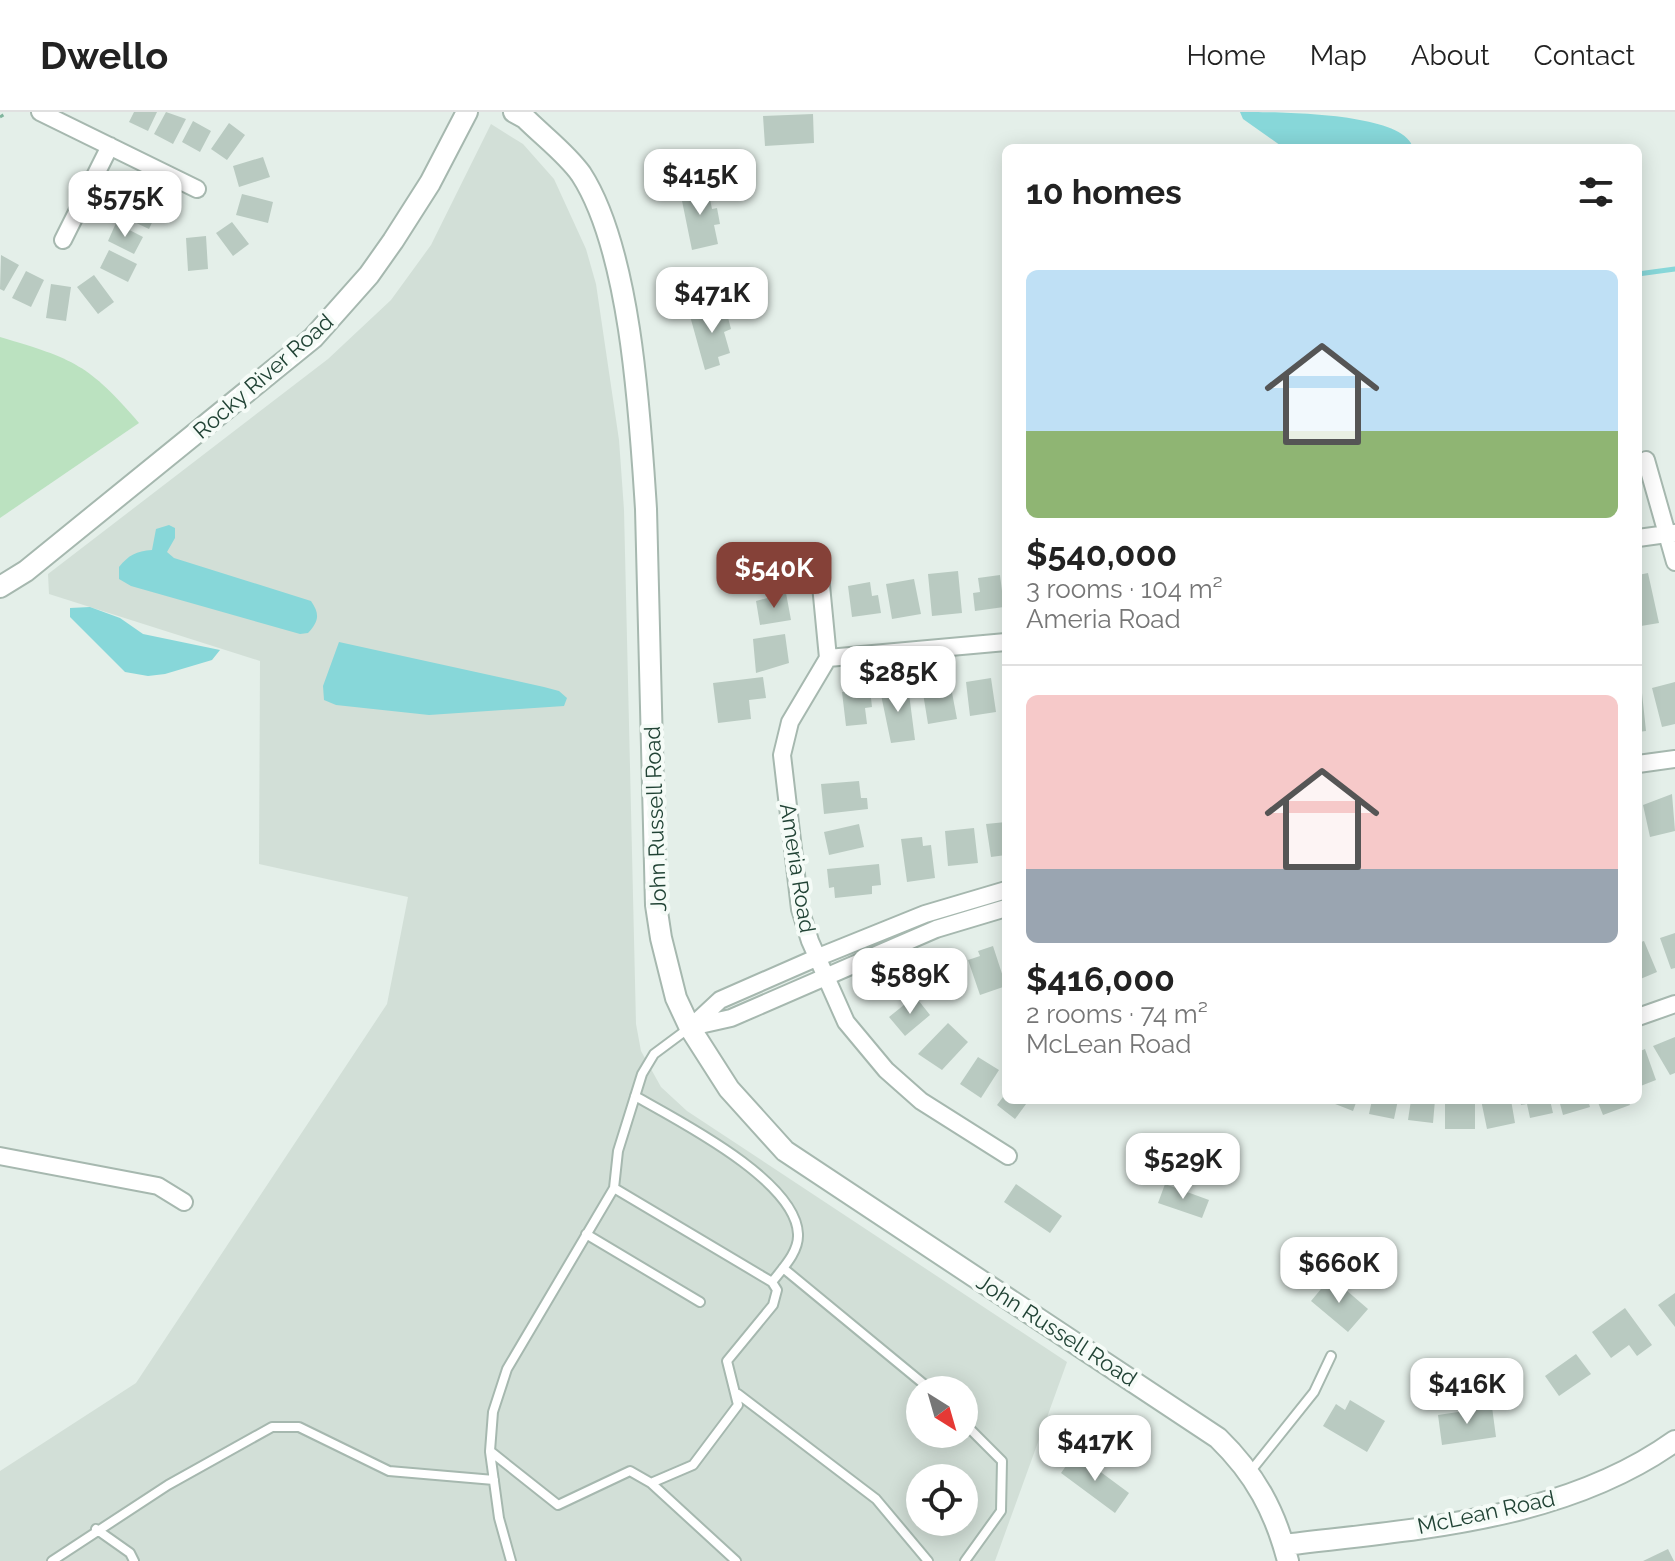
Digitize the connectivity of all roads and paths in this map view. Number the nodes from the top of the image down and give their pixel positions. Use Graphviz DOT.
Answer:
graph roads {
  1 [pos="8,112"];
  2 [pos="40,112"];
  3 [pos="467,112"];
  4 [pos="514,112"];
  5 [pos="0,117"];
  6 [pos="110,146"];
  7 [pos="197,189"];
  8 [pos="63,240"];
  9 [pos="1646,460"];
  10 [pos="1671,534"];
  11 [pos="1642,538"];
  12 [pos="818,554"];
  13 [pos="1675,562"];
  14 [pos="0,587"];
  15 [pos="1002,642"];
  16 [pos="828,658"];
  17 [pos="1675,759"];
  18 [pos="1642,763"];
  19 [pos="1002,891"];
  20 [pos="1002,909"];
  21 [pos="816,958"];
  22 [pos="825,977"];
  23 [pos="1675,1004"];
  24 [pos="1642,1016"];
  25 [pos="690,1028"];
  26 [pos="635,1096"];
  27 [pos="0,1156"];
  28 [pos="1008,1156"];
  29 [pos="614,1188"];
  30 [pos="184,1202"];
  31 [pos="586,1234"];
  32 [pos="783,1268"];
  33 [pos="772,1282"];
  34 [pos="700,1302"];
  35 [pos="1331,1356"];
  36 [pos="914,1376"];
  37 [pos="738,1394"];
  38 [pos="978,1437"];
  39 [pos="1675,1441"];
  40 [pos="490,1451"];
  41 [pos="1250,1473"];
  42 [pos="494,1480"];
  43 [pos="651,1483"];
  44 [pos="96,1529"];
  45 [pos="1286,1553"];
  46 [pos="52,1561"];
  47 [pos="134,1561"];
  48 [pos="511,1561"];
  49 [pos="736,1561"];
  50 [pos="928,1561"];
  51 [pos="965,1561"];
  1 -- 5 [label="path"];
  2 -- 6 [label="street"];
  3 -- 14 [label="street, Rocky River Road"];
  4 -- 25 [label="street, John Russell Road"];
  6 -- 7 [label="street"];
  6 -- 8 [label="street"];
  9 -- 10 [label="street"];
  10 -- 11 [label="street"];
  10 -- 13 [label="street"];
  12 -- 16 [label="street"];
  15 -- 16 [label="street"];
  16 -- 21 [label="street, Ameria Road"];
  17 -- 18 [label="street"];
  19 -- 21 [label="street"];
  20 -- 22 [label="street"];
  21 -- 22 [label="street, Ameria Road"];
  21 -- 25 [label="street"];
  22 -- 25 [label="street"];
  22 -- 28 [label="street, Ameria Road"];
  23 -- 24 [label="street"];
  25 -- 26 [label="lane"];
  25 -- 41 [label="street, John Russell Road"];
  26 -- 29 [label="lane"];
  26 -- 32 [label="lane"];
  27 -- 30 [label="street"];
  29 -- 31 [label="lane"];
  29 -- 33 [label="lane"];
  31 -- 34 [label="lane"];
  31 -- 40 [label="lane"];
  32 -- 33 [label="lane"];
  32 -- 36 [label="lane"];
  33 -- 37 [label="lane"];
  35 -- 41 [label="lane"];
  37 -- 43 [label="lane"];
  37 -- 50 [label="lane"];
  38 -- 51 [label="lane"];
  39 -- 45 [label="street, McLean Road"];
  40 -- 42 [label="lane"];
  40 -- 43 [label="lane"];
  41 -- 45 [label="street, John Russell Road"];
  42 -- 44 [label="lane"];
  42 -- 48 [label="lane"];
  43 -- 49 [label="lane"];
  44 -- 46 [label="lane"];
  44 -- 47 [label="lane"];
}
